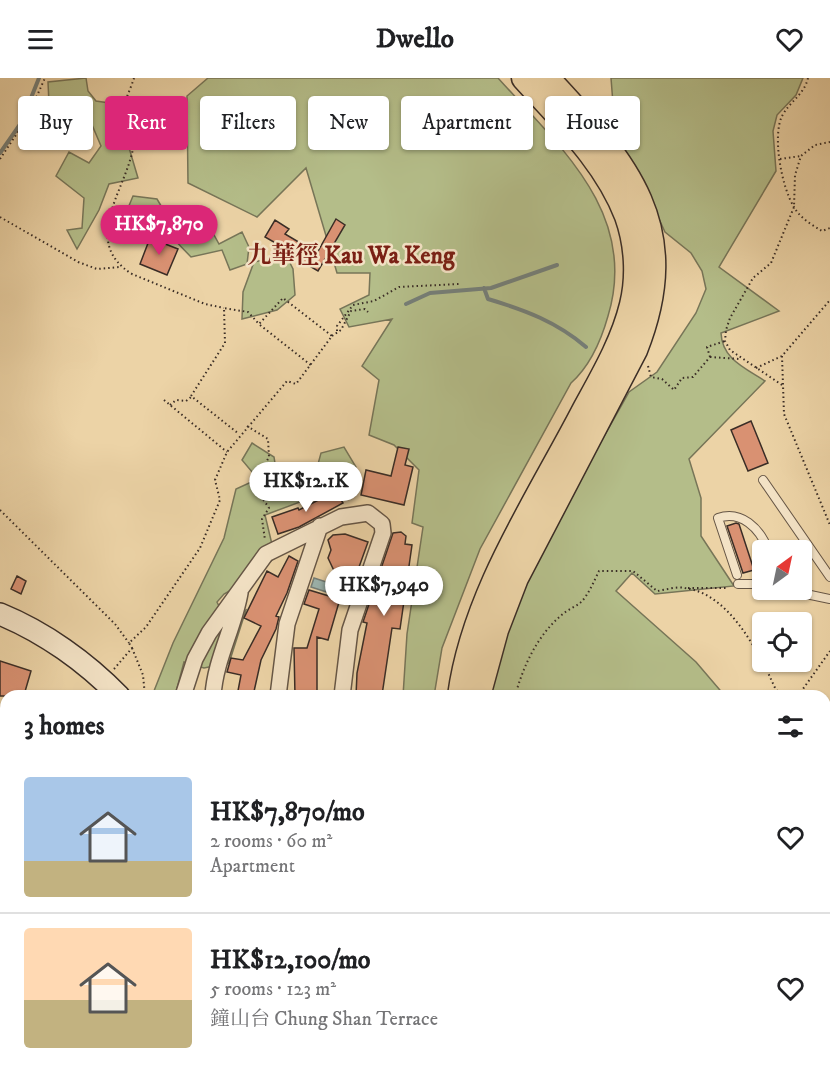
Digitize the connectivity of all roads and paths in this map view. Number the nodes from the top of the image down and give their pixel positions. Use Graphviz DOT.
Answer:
graph roads {
  1 [pos="45,78"];
  2 [pos="134,78"];
  3 [pos="524,78"];
  4 [pos="547,78"];
  5 [pos="808,78"];
  6 [pos="830,142"];
  7 [pos="801,156"];
  8 [pos="0,159"];
  9 [pos="780,159"];
  10 [pos="794,207"];
  11 [pos="0,218"];
  12 [pos="830,228"];
  13 [pos="120,267"];
  14 [pos="459,284"];
  15 [pos="830,300"];
  16 [pos="224,308"];
  17 [pos="368,312"];
  18 [pos="259,324"];
  19 [pos="337,331"];
  20 [pos="332,336"];
  21 [pos="725,341"];
  22 [pos="782,356"];
  23 [pos="710,357"];
  24 [pos="742,360"];
  25 [pos="312,366"];
  26 [pos="756,368"];
  27 [pos="645,372"];
  28 [pos="782,385"];
  29 [pos="192,396"];
  30 [pos="164,400"];
  31 [pos="170,405"];
  32 [pos="247,426"];
  33 [pos="239,434"];
  34 [pos="226,452"];
  35 [pos="764,480"];
  36 [pos="0,510"];
  37 [pos="830,525"];
  38 [pos="320,526"];
  39 [pos="761,540"];
  40 [pos="266,554"];
  41 [pos="830,577"];
  42 [pos="752,582"];
  43 [pos="240,590"];
  44 [pos="812,595"];
  45 [pos="830,599"];
  46 [pos="0,614"];
  47 [pos="752,642"];
  48 [pos="129,643"];
  49 [pos="132,648"];
  50 [pos="830,651"];
  51 [pos="114,669"];
  52 [pos="767,672"];
  53 [pos="112,690"];
  54 [pos="144,690"];
  55 [pos="185,690"];
  56 [pos="213,690"];
  57 [pos="279,690"];
  58 [pos="343,690"];
  59 [pos="461,690"];
  60 [pos="480,690"];
  61 [pos="517,690"];
  62 [pos="776,690"];
  63 [pos="802,690"];
  1 -- 8 [label="path"];
  2 -- 13 [label="path"];
  3 -- 59 [label="main road"];
  4 -- 60 [label="main road"];
  5 -- 9 [label="path"];
  6 -- 7 [label="path"];
  7 -- 9 [label="path"];
  7 -- 10 [label="path"];
  9 -- 10 [label="path"];
  10 -- 12 [label="path"];
  10 -- 21 [label="path"];
  11 -- 13 [label="path"];
  13 -- 16 [label="path"];
  14 -- 19 [label="path"];
  15 -- 22 [label="path"];
  16 -- 18 [label="path"];
  16 -- 29 [label="path"];
  17 -- 19 [label="path"];
  18 -- 20 [label="path"];
  18 -- 25 [label="path"];
  19 -- 20 [label="path"];
  20 -- 25 [label="path"];
  21 -- 23 [label="path"];
  21 -- 24 [label="path"];
  22 -- 26 [label="path"];
  22 -- 28 [label="path"];
  23 -- 24 [label="path"];
  23 -- 27 [label="path"];
  24 -- 26 [label="path"];
  25 -- 32 [label="path"];
  26 -- 28 [label="path"];
  28 -- 37 [label="path"];
  29 -- 31 [label="path"];
  29 -- 33 [label="path"];
  30 -- 31 [label="path"];
  31 -- 34 [label="path"];
  32 -- 33 [label="path"];
  32 -- 40 [label="path"];
  33 -- 34 [label="path"];
  34 -- 48 [label="path"];
  35 -- 41 [label="lane"];
  36 -- 48 [label="path"];
  38 -- 40 [label="street"];
  38 -- 57 [label="street"];
  38 -- 58 [label="street"];
  39 -- 42 [label="lane"];
  40 -- 43 [label="street"];
  43 -- 55 [label="street"];
  43 -- 56 [label="street"];
  44 -- 45 [label="lane"];
  46 -- 53 [label="main road"];
  47 -- 61 [label="path"];
  48 -- 49 [label="path"];
  49 -- 51 [label="path"];
  49 -- 54 [label="path"];
  50 -- 63 [label="path"];
  52 -- 62 [label="path"];
}
